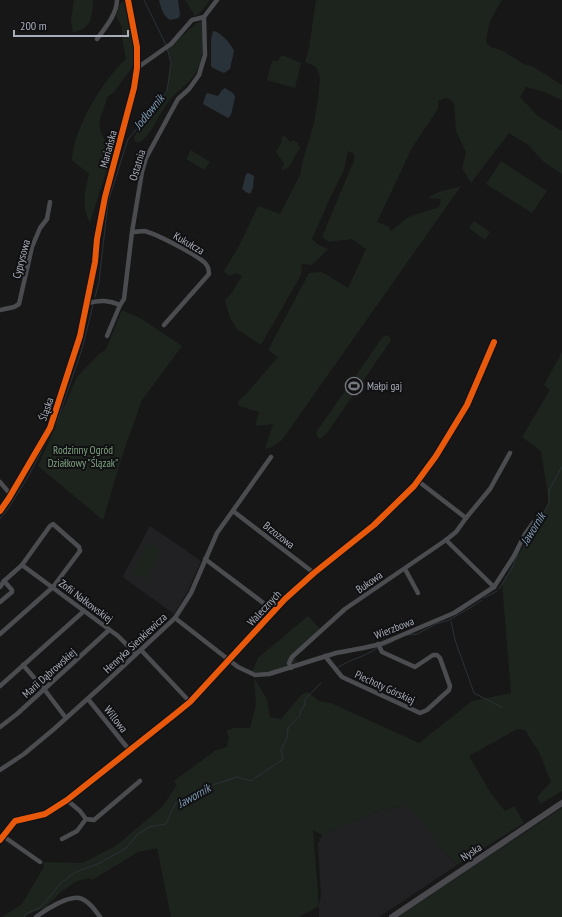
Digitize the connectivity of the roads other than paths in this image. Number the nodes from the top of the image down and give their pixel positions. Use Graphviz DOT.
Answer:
graph roads {
  1 [pos="117,0"];
  2 [pos="128,0"];
  3 [pos="217,0"];
  4 [pos="204,18"];
  5 [pos="97,39"];
  6 [pos="137,68"];
  7 [pos="50,202"];
  8 [pos="132,232"];
  9 [pos="88,303"];
  10 [pos="120,305"];
  11 [pos="0,310"];
  12 [pos="164,325"];
  13 [pos="107,336"];
  14 [pos="494,342"];
  15 [pos="510,453"];
  16 [pos="271,457"];
  17 [pos="418,481"];
  18 [pos="0,482"];
  19 [pos="11,495"];
  20 [pos="233,510"];
  21 [pos="0,511"];
  22 [pos="466,518"];
  23 [pos="533,523"];
  24 [pos="446,540"];
  25 [pos="206,559"];
  26 [pos="22,564"];
  27 [pos="405,569"];
  28 [pos="314,573"];
  29 [pos="4,581"];
  30 [pos="0,587"];
  31 [pos="53,587"];
  32 [pos="494,588"];
  33 [pos="418,592"];
  34 [pos="0,602"];
  35 [pos="84,611"];
  36 [pos="274,611"];
  37 [pos="175,618"];
  38 [pos="109,630"];
  39 [pos="0,634"];
  40 [pos="378,644"];
  41 [pos="142,650"];
  42 [pos="136,654"];
  43 [pos="325,656"];
  44 [pos="230,660"];
  45 [pos="23,665"];
  46 [pos="291,668"];
  47 [pos="0,686"];
  48 [pos="44,689"];
  49 [pos="88,699"];
  50 [pos="190,702"];
  51 [pos="66,718"];
  52 [pos="0,727"];
  53 [pos="130,750"];
  54 [pos="0,770"];
  55 [pos="140,781"];
  56 [pos="66,800"];
  57 [pos="562,804"];
  58 [pos="86,820"];
  59 [pos="1,838"];
  60 [pos="62,839"];
  61 [pos="40,862"];
  62 [pos="36,917"];
  63 [pos="100,917"];
  64 [pos="392,917"];
  1 -- 5 [label="street"];
  2 -- 6 [label="street, Mariańska"];
  3 -- 4 [label="street"];
  4 -- 6 [label="street"];
  4 -- 8 [label="street, Ostatnia"];
  6 -- 9 [label="street, Mariańska"];
  7 -- 11 [label="street, Cyprysowa"];
  8 -- 10 [label="street, Ostatnia"];
  8 -- 12 [label="street, Kukułcza"];
  9 -- 10 [label="street"];
  9 -- 19 [label="street, Śląska"];
  10 -- 13 [label="street, Ostatnia"];
  14 -- 17 [label="street, Walecznych"];
  15 -- 22 [label="street, Bukowa"];
  16 -- 20 [label="street, Henryka Sienkiewicza"];
  17 -- 22 [label="street"];
  17 -- 28 [label="street, Walecznych"];
  18 -- 19 [label="street"];
  19 -- 21 [label="street, Śląska"];
  20 -- 25 [label="street, Henryka Sienkiewicza"];
  20 -- 28 [label="street, Brzozowa"];
  22 -- 24 [label="street, Bukowa"];
  23 -- 32 [label="street"];
  24 -- 27 [label="street, Bukowa"];
  24 -- 32 [label="street"];
  25 -- 36 [label="street"];
  25 -- 37 [label="street, Henryka Sienkiewicza"];
  26 -- 29 [label="street"];
  26 -- 31 [label="street, Zofii Nałkowskiej"];
  26 -- 31 [label="street"];
  27 -- 33 [label="street"];
  27 -- 46 [label="street, Bukowa"];
  28 -- 36 [label="street, Walecznych"];
  29 -- 30 [label="street"];
  29 -- 34 [label="street"];
  31 -- 35 [label="street, Zofii Nałkowskiej"];
  31 -- 39 [label="street"];
  32 -- 40 [label="street, Wierzbowa"];
  35 -- 38 [label="street, Zofii Nałkowskiej"];
  35 -- 45 [label="street"];
  36 -- 44 [label="street, Walecznych"];
  37 -- 41 [label="street, Henryka Sienkiewicza"];
  37 -- 44 [label="street, Wierzbowa"];
  38 -- 42 [label="street, Zofii Nałkowskiej"];
  38 -- 48 [label="street, Marii Dąbrowskiej"];
  40 -- 43 [label="street, Wierzbowa"];
  40 -- 43 [label="street, Piechoty Górskiej"];
  41 -- 42 [label="street, Henryka Sienkiewicza"];
  41 -- 50 [label="street"];
  42 -- 49 [label="street, Henryka Sienkiewicza"];
  43 -- 46 [label="street, Wierzbowa"];
  44 -- 46 [label="street, Wierzbowa"];
  44 -- 50 [label="street, Walecznych"];
  45 -- 47 [label="street"];
  45 -- 48 [label="street"];
  48 -- 51 [label="street"];
  48 -- 52 [label="street, Marii Dąbrowskiej"];
  49 -- 51 [label="street, Henryka Sienkiewicza"];
  49 -- 53 [label="street, Willowa"];
  50 -- 53 [label="street, Walecznych"];
  51 -- 54 [label="street, Henryka Sienkiewicza"];
  53 -- 56 [label="street, Walecznych"];
  55 -- 58 [label="street"];
  56 -- 58 [label="street"];
  56 -- 59 [label="street, Walecznych"];
  57 -- 64 [label="street, Nyska"];
  58 -- 60 [label="street"];
  59 -- 61 [label="street"];
  62 -- 63 [label="street"];
}
